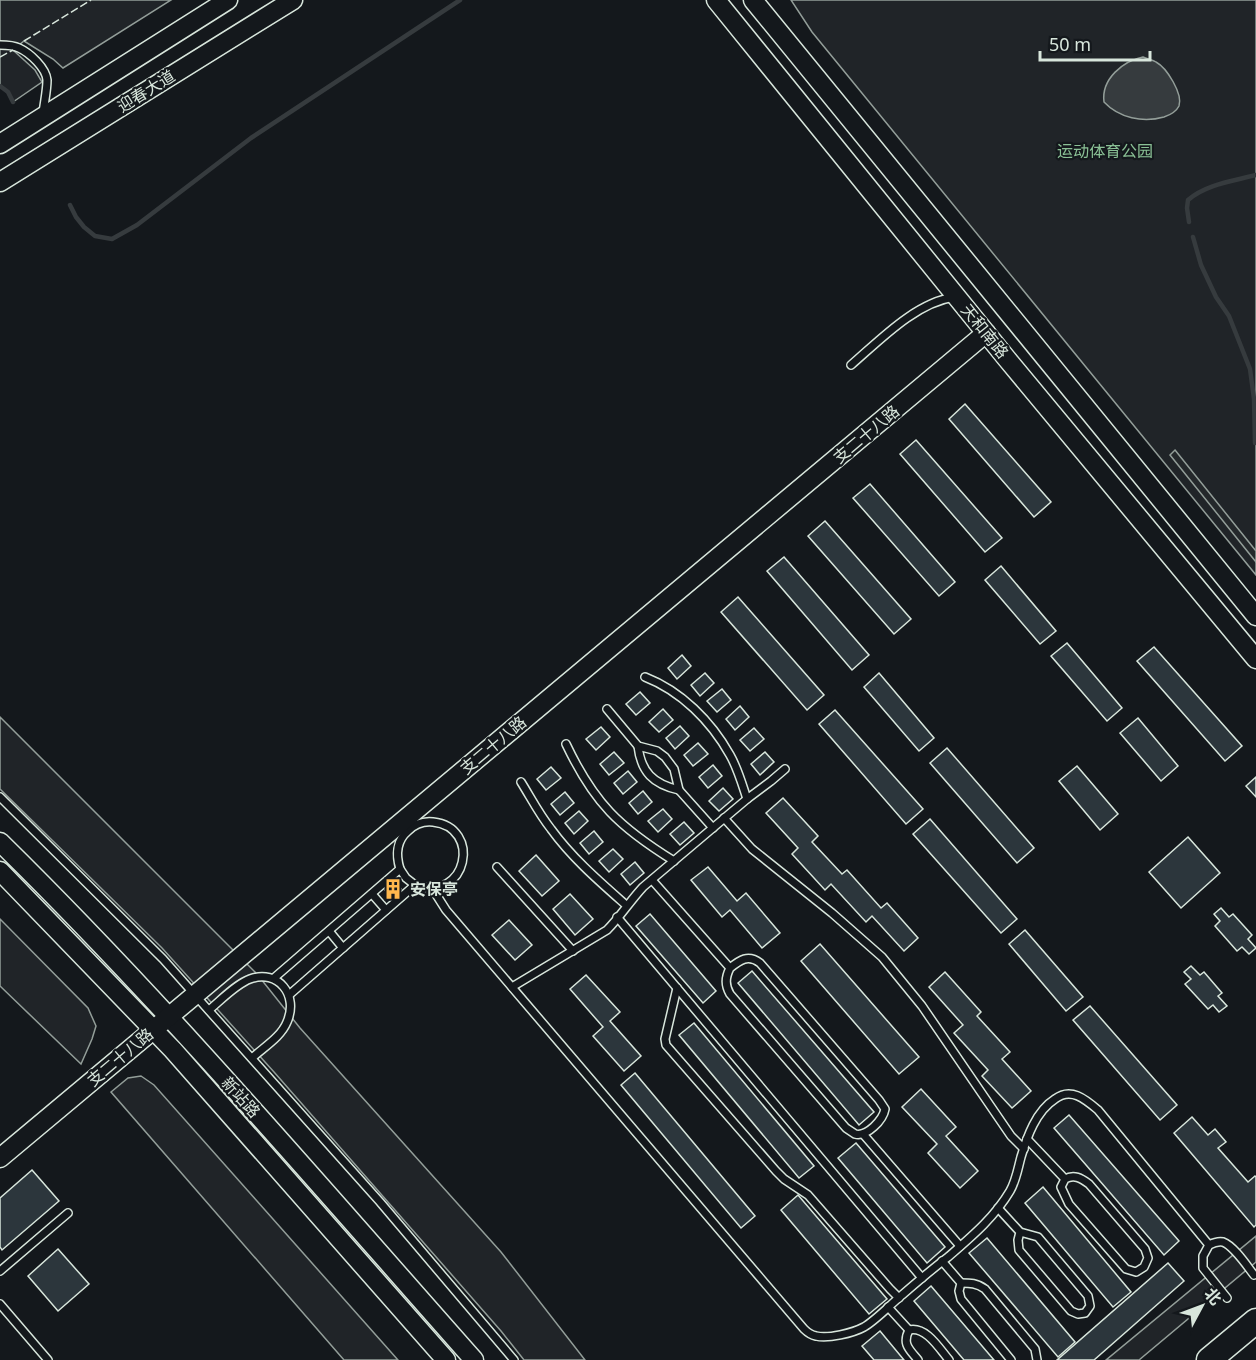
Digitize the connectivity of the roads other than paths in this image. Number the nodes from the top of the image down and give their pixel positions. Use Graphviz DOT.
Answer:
graph roads {
  1 [pos="228,0"];
  2 [pos="293,0"];
  3 [pos="716,0"];
  4 [pos="753,0"];
  5 [pos="0,45"];
  6 [pos="43,117"];
  7 [pos="0,144"];
  8 [pos="0,182"];
  9 [pos="957,297"];
  10 [pos="986,333"];
  11 [pos="851,365"];
  12 [pos="1256,616"];
  13 [pos="1256,659"];
  14 [pos="645,677"];
  15 [pos="607,709"];
  16 [pos="566,744"];
  17 [pos="638,746"];
  18 [pos="785,769"];
  19 [pos="521,782"];
  20 [pos="679,790"];
  21 [pos="0,797"];
  22 [pos="747,799"];
  23 [pos="724,818"];
  24 [pos="712,828"];
  25 [pos="0,842"];
  26 [pos="674,861"];
  27 [pos="496,867"];
  28 [pos="400,869"];
  29 [pos="0,871"];
  30 [pos="652,880"];
  31 [pos="415,885"];
  32 [pos="432,888"];
  33 [pos="372,894"];
  34 [pos="626,905"];
  35 [pos="386,910"];
  36 [pos="617,917"];
  37 [pos="328,931"];
  38 [pos="343,948"];
  39 [pos="573,951"];
  40 [pos="730,969"];
  41 [pos="274,978"];
  42 [pos="512,987"];
  43 [pos="677,988"];
  44 [pos="195,995"];
  45 [pos="289,995"];
  46 [pos="209,1010"];
  47 [pos="169,1017"];
  48 [pos="153,1030"];
  49 [pos="252,1058"];
  50 [pos="863,1134"];
  51 [pos="1027,1139"];
  52 [pos="1024,1149"];
  53 [pos="0,1158"];
  54 [pos="1065,1179"];
  55 [pos="998,1209"];
  56 [pos="68,1213"];
  57 [pos="1020,1232"];
  58 [pos="1209,1245"];
  59 [pos="960,1246"];
  60 [pos="942,1261"];
  61 [pos="0,1270"];
  62 [pos="1254,1275"];
  63 [pos="922,1278"];
  64 [pos="961,1283"];
  65 [pos="899,1298"];
  66 [pos="1227,1298"];
  67 [pos="0,1304"];
  68 [pos="888,1307"];
  69 [pos="1256,1321"];
  70 [pos="909,1330"];
  71 [pos="48,1360"];
  72 [pos="446,1360"];
  73 [pos="474,1360"];
  74 [pos="514,1360"];
  75 [pos="918,1360"];
  76 [pos="949,1360"];
  77 [pos="1011,1360"];
  78 [pos="1037,1360"];
  79 [pos="1209,1360"];
  1 -- 6 [label="street, 迎春大道"];
  2 -- 8 [label="street, 迎春大道"];
  3 -- 9 [label="street, 天和南路"];
  4 -- 12 [label="street, 天和南路"];
  5 -- 6 [label="lane"];
  6 -- 7 [label="street, 迎春大道"];
  9 -- 10 [label="street, 天和南路"];
  9 -- 11 [label="lane"];
  10 -- 13 [label="street, 天和南路"];
  10 -- 44 [label="street, 支二十八路"];
  14 -- 22 [label="lane"];
  15 -- 17 [label="lane"];
  16 -- 26 [label="lane"];
  17 -- 20 [label="lane"];
  17 -- 20 [label="lane"];
  18 -- 22 [label="lane"];
  19 -- 34 [label="lane"];
  20 -- 24 [label="lane"];
  21 -- 44 [label="lane"];
  22 -- 23 [label="lane"];
  23 -- 24 [label="lane"];
  23 -- 52 [label="lane"];
  24 -- 26 [label="lane"];
  25 -- 47 [label="street, 新站路"];
  26 -- 30 [label="lane"];
  27 -- 39 [label="lane"];
  28 -- 31 [label="lane"];
  28 -- 32 [label="lane"];
  28 -- 33 [label="lane"];
  29 -- 48 [label="street, 新站路"];
  30 -- 34 [label="lane"];
  30 -- 40 [label="lane"];
  31 -- 32 [label="lane"];
  31 -- 35 [label="lane"];
  32 -- 42 [label="lane"];
  33 -- 35 [label="lane"];
  33 -- 37 [label="lane"];
  34 -- 36 [label="lane"];
  35 -- 38 [label="lane"];
  36 -- 39 [label="lane"];
  36 -- 43 [label="lane"];
  37 -- 38 [label="lane"];
  37 -- 41 [label="lane"];
  38 -- 45 [label="lane"];
  39 -- 42 [label="lane"];
  40 -- 50 [label="lane"];
  40 -- 50 [label="lane"];
  41 -- 45 [label="lane"];
  41 -- 46 [label="lane"];
  42 -- 68 [label="lane"];
  43 -- 63 [label="lane"];
  43 -- 65 [label="lane"];
  44 -- 46 [label="lane"];
  44 -- 47 [label="street, 支二十八路"];
  45 -- 49 [label="lane"];
  46 -- 49 [label="lane"];
  47 -- 48 [label="street, 支二十八路"];
  47 -- 73 [label="street, 新站路"];
  48 -- 53 [label="street, 支二十八路"];
  48 -- 72 [label="street, 新站路"];
  49 -- 74 [label="lane"];
  50 -- 59 [label="lane"];
  51 -- 52 [label="lane"];
  51 -- 54 [label="lane"];
  51 -- 58 [label="lane"];
  52 -- 55 [label="lane"];
  54 -- 54 [label="lane"];
  55 -- 57 [label="lane"];
  55 -- 59 [label="lane"];
  56 -- 61 [label="lane"];
  57 -- 57 [label="lane"];
  58 -- 62 [label="lane"];
  58 -- 66 [label="lane"];
  59 -- 60 [label="lane"];
  60 -- 63 [label="lane"];
  60 -- 64 [label="lane"];
  63 -- 65 [label="lane"];
  64 -- 77 [label="lane"];
  64 -- 78 [label="lane"];
  65 -- 68 [label="lane"];
  67 -- 71 [label="lane"];
  68 -- 70 [label="lane"];
  69 -- 79 [label="highway"];
  70 -- 75 [label="lane"];
  70 -- 76 [label="lane"];
}
